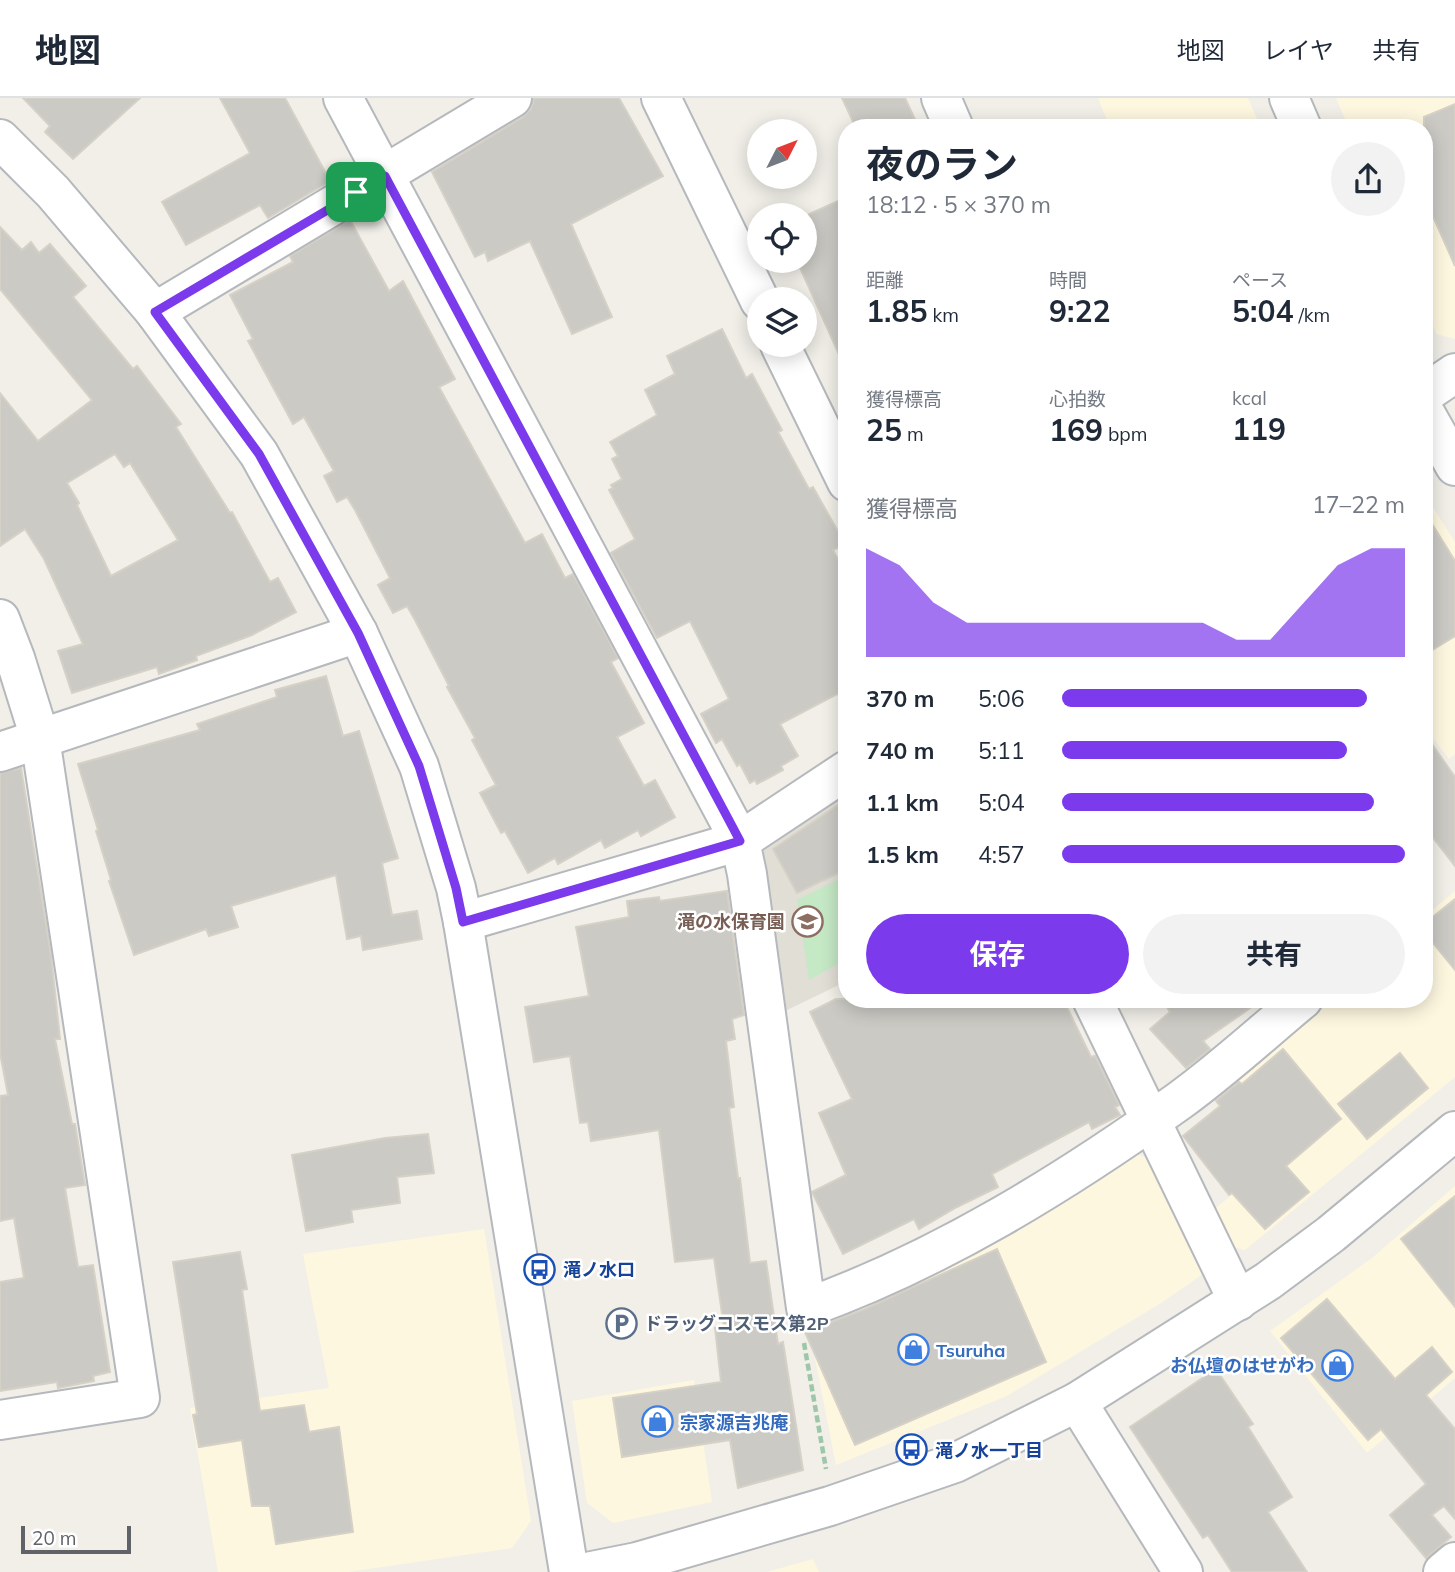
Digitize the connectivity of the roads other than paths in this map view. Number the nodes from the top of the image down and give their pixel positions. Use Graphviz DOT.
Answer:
graph roads {
  1 [pos="343,98"];
  2 [pos="512,98"];
  3 [pos="661,98"];
  4 [pos="941,98"];
  5 [pos="1289,98"];
  6 [pos="950,119"];
  7 [pos="1298,119"];
  8 [pos="0,139"];
  9 [pos="385,176"];
  10 [pos="753,287"];
  11 [pos="155,312"];
  12 [pos="786,357"];
  13 [pos="1455,373"];
  14 [pos="1433,388"];
  15 [pos="1433,427"];
  16 [pos="838,464"];
  17 [pos="1455,466"];
  18 [pos="0,619"];
  19 [pos="358,633"];
  20 [pos="40,738"];
  21 [pos="0,752"];
  22 [pos="838,776"];
  23 [pos="740,841"];
  24 [pos="463,922"];
  25 [pos="1096,1008"];
  26 [pos="1292,1008"];
  27 [pos="1150,1120"];
  28 [pos="1455,1131"];
  29 [pos="1238,1301"];
  30 [pos="1077,1402"];
  31 [pos="0,1420"];
  32 [pos="1455,1562"];
  33 [pos="569,1572"];
  34 [pos="587,1572"];
  35 [pos="1182,1572"];
  36 [pos="1443,1572"];
  1 -- 9 [label="street"];
  2 -- 9 [label="street"];
  3 -- 10 [label="street"];
  4 -- 6 [label="street"];
  5 -- 7 [label="street"];
  8 -- 11 [label="street"];
  9 -- 11 [label="street"];
  9 -- 23 [label="street"];
  11 -- 19 [label="street"];
  12 -- 16 [label="street"];
  13 -- 14 [label="street"];
  15 -- 17 [label="street"];
  18 -- 20 [label="street"];
  19 -- 20 [label="street"];
  19 -- 24 [label="street"];
  20 -- 21 [label="street"];
  20 -- 31 [label="street"];
  22 -- 23 [label="street"];
  23 -- 24 [label="street"];
  23 -- 27 [label="street"];
  24 -- 33 [label="street"];
  25 -- 27 [label="street"];
  26 -- 27 [label="street"];
  27 -- 29 [label="street"];
  28 -- 29 [label="street"];
  29 -- 30 [label="street"];
  30 -- 34 [label="street"];
  30 -- 35 [label="street"];
  32 -- 36 [label="street"];
}
